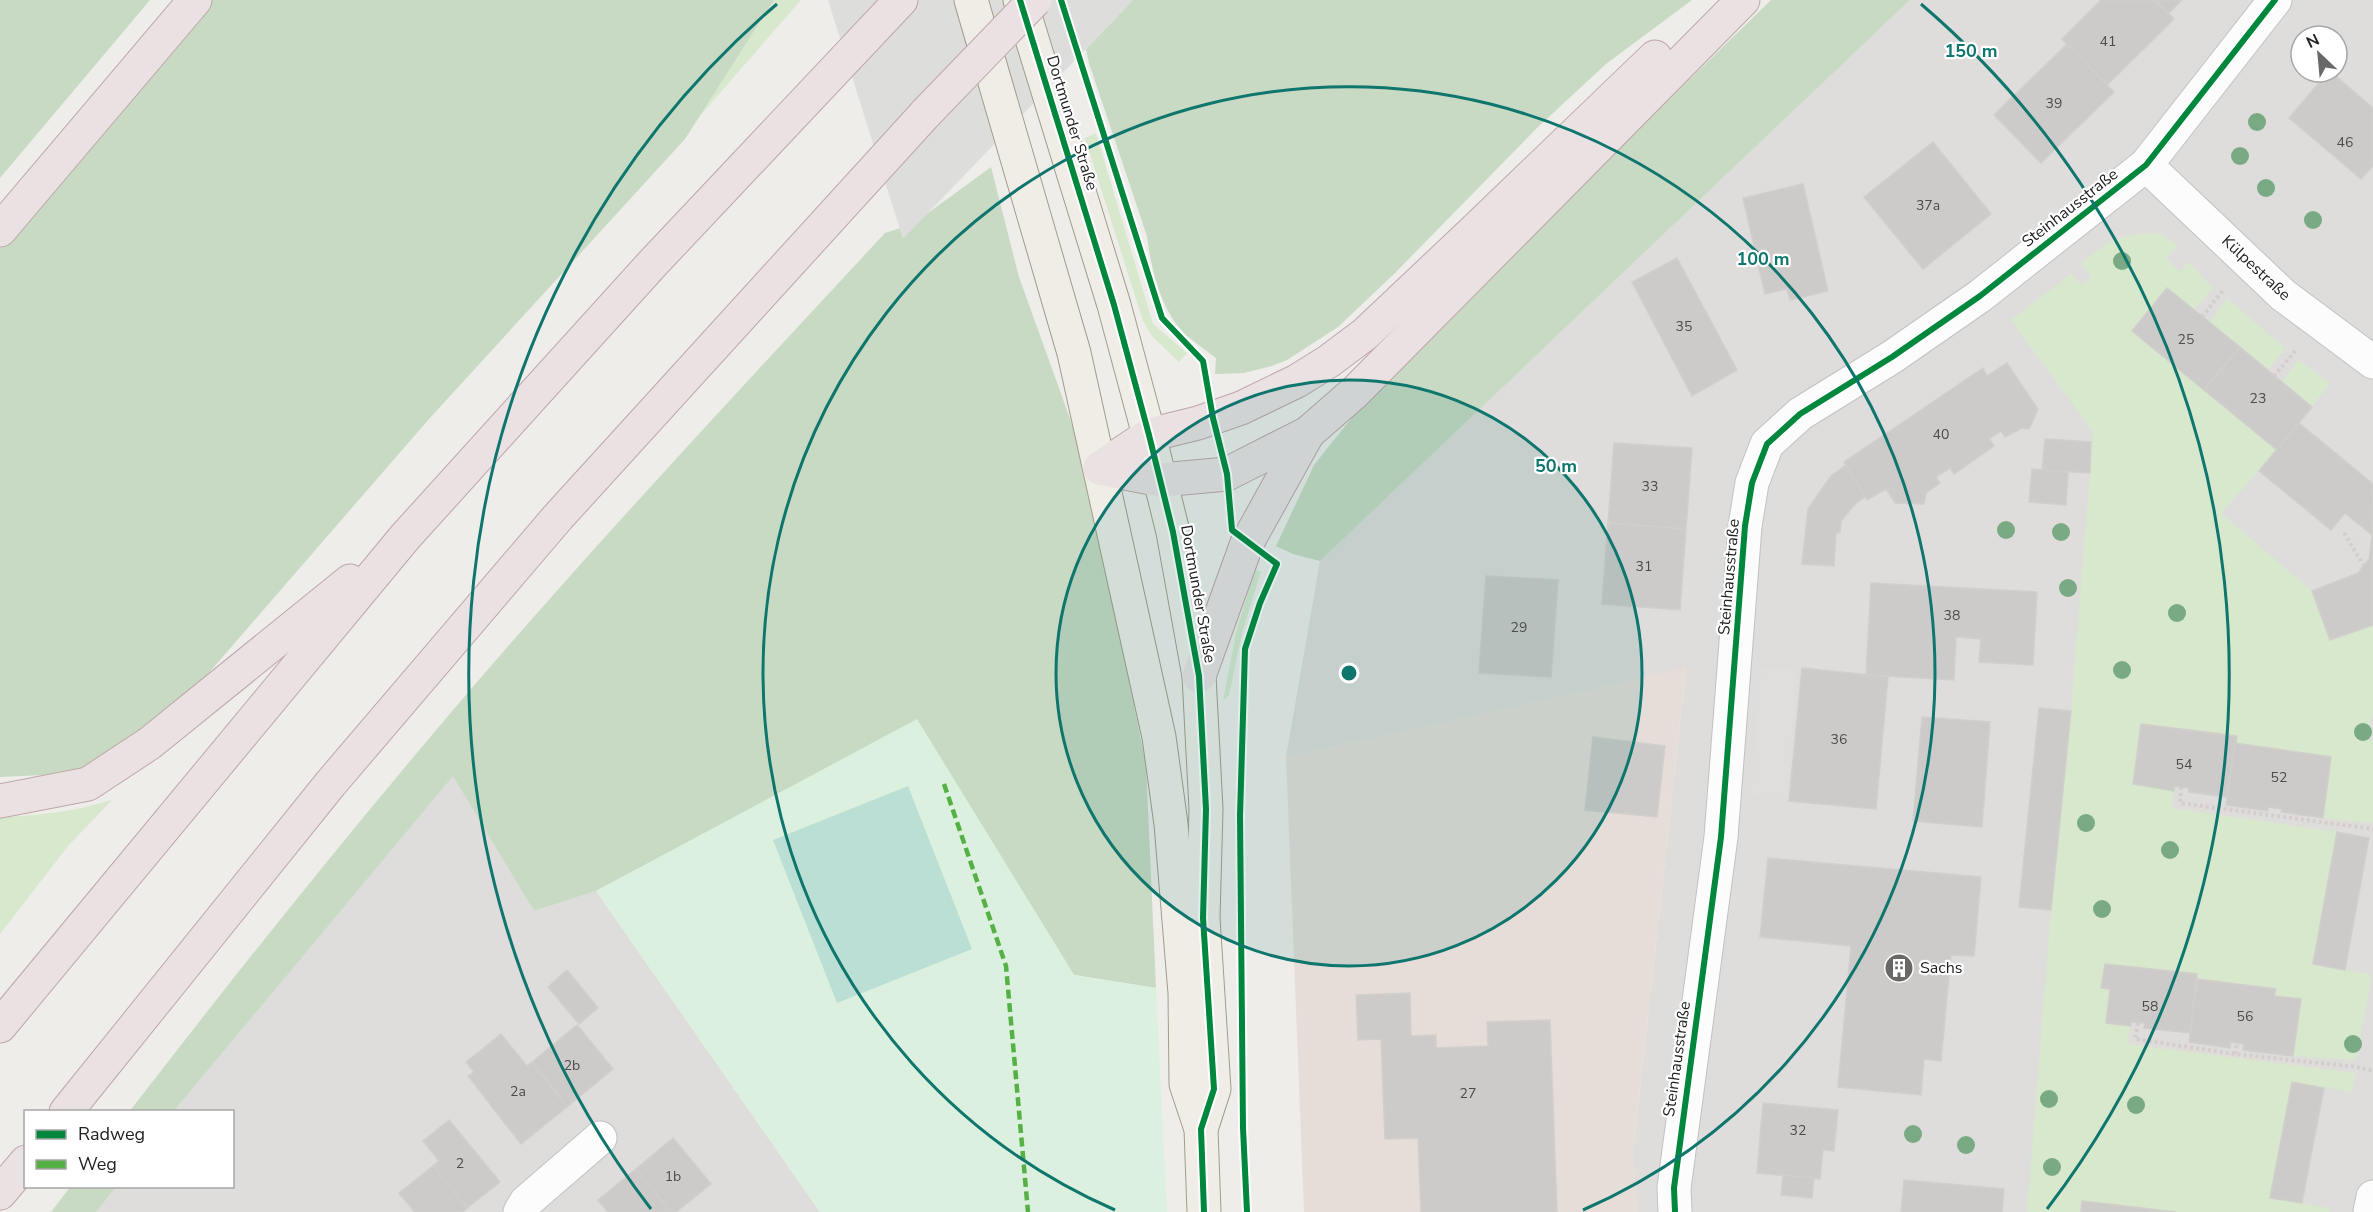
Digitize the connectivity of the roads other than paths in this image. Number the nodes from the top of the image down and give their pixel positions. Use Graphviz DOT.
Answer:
graph roads {
  1 [pos="166,0"];
  2 [pos="195,0"];
  3 [pos="971,0"];
  4 [pos="1020,0"];
  5 [pos="1035,0"];
  6 [pos="1711,0"];
  7 [pos="1743,0"];
  8 [pos="2275,0"];
  9 [pos="892,9"];
  10 [pos="2146,165"];
  11 [pos="0,195"];
  12 [pos="0,230"];
  13 [pos="2373,362"];
  14 [pos="1308,433"];
  15 [pos="1149,435"];
  16 [pos="1100,468"];
  17 [pos="1161,480"];
  18 [pos="405,537"];
  19 [pos="1199,676"];
  20 [pos="0,801"];
  21 [pos="0,1026"];
  22 [pos="68,1110"];
  23 [pos="1201,1129"];
  24 [pos="600,1138"];
  25 [pos="24,1164"];
  26 [pos="0,1193"];
  27 [pos="2373,1197"];
  28 [pos="520,1212"];
  29 [pos="1204,1212"];
  30 [pos="1675,1212"];
  31 [pos="2370,1212"];
  1 -- 11 [label="highway"];
  2 -- 12 [label="highway"];
  3 -- 16 [label="main road, Dortmunder Straße"];
  4 -- 15 [label="main road, Dortmunder Straße"];
  5 -- 22 [label="highway, bridge"];
  6 -- 15 [label="highway"];
  7 -- 14 [label="highway"];
  8 -- 10 [label="street, Steinhausstraße"];
  9 -- 18 [label="highway"];
  10 -- 13 [label="street, Külpestraße"];
  10 -- 30 [label="street, Steinhausstraße"];
  14 -- 17 [label="highway"];
  14 -- 19 [label="highway"];
  15 -- 16 [label="highway"];
  15 -- 17 [label="main road, Dortmunder Straße"];
  16 -- 17 [label="highway"];
  16 -- 23 [label="main road, Dortmunder Straße"];
  17 -- 19 [label="main road, Dortmunder Straße"];
  18 -- 20 [label="highway"];
  18 -- 21 [label="highway"];
  19 -- 23 [label="main road, Dortmunder Straße"];
  23 -- 29 [label="main road, Dortmunder Straße"];
  24 -- 28 [label="street"];
  25 -- 26 [label="highway"];
  27 -- 31 [label="street"];
}
